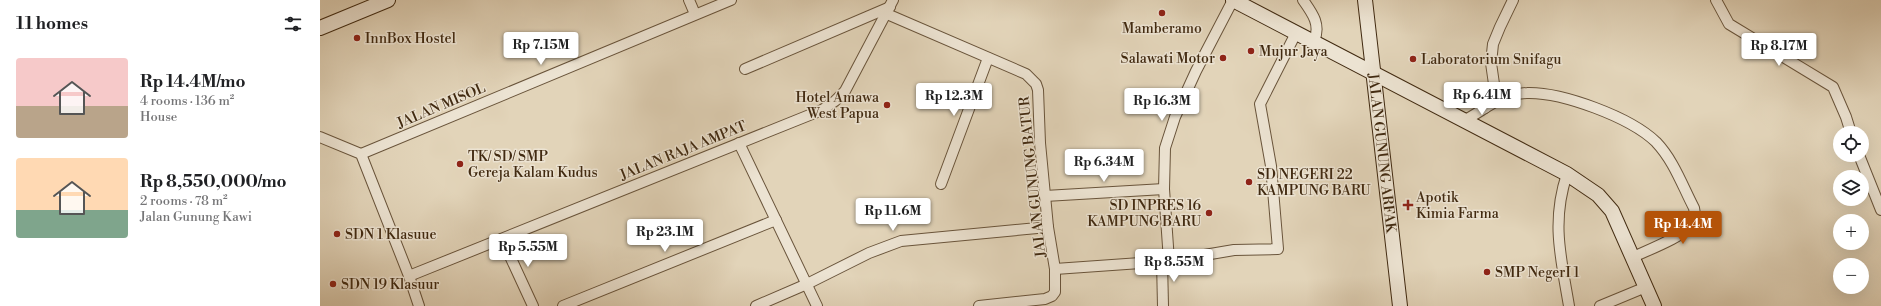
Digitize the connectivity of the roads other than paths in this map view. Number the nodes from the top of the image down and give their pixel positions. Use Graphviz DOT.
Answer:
graph roads {
  1 [pos="388,0"];
  2 [pos="689,0"];
  3 [pos="731,0"];
  4 [pos="1233,0"];
  5 [pos="1304,0"];
  6 [pos="1365,0"];
  7 [pos="1513,0"];
  8 [pos="1716,0"];
  9 [pos="890,7"];
  10 [pos="695,14"];
  11 [pos="320,28"];
  12 [pos="1296,33"];
  13 [pos="1314,41"];
  14 [pos="988,58"];
  15 [pos="745,69"];
  16 [pos="1374,73"];
  17 [pos="1485,108"];
  18 [pos="1463,121"];
  19 [pos="1849,126"];
  20 [pos="320,137"];
  21 [pos="740,143"];
  22 [pos="361,154"];
  23 [pos="1862,162"];
  24 [pos="1567,174"];
  25 [pos="941,184"];
  26 [pos="1164,189"];
  27 [pos="1045,196"];
  28 [pos="1881,210"];
  29 [pos="776,220"];
  30 [pos="1048,227"];
  31 [pos="502,239"];
  32 [pos="1633,257"];
  33 [pos="1166,261"];
  34 [pos="1055,269"];
  35 [pos="409,276"];
  36 [pos="807,284"];
  37 [pos="1646,287"];
  38 [pos="419,306"];
  39 [pos="533,306"];
  40 [pos="563,306"];
  41 [pos="756,306"];
  42 [pos="817,306"];
  43 [pos="979,306"];
  44 [pos="1163,306"];
  45 [pos="1400,306"];
  46 [pos="1569,306"];
  47 [pos="1600,306"];
  48 [pos="1654,306"];
  1 -- 11 [label="street"];
  2 -- 10 [label="street"];
  3 -- 10 [label="street, JALAN MISOL"];
  4 -- 12 [label="street"];
  4 -- 26 [label="street"];
  5 -- 13 [label="street"];
  6 -- 16 [label="street, JALAN GUNUNG ARFAK"];
  7 -- 17 [label="street"];
  8 -- 19 [label="street"];
  9 -- 14 [label="street, JALAN GUNUNG BATUR"];
  9 -- 15 [label="street"];
  9 -- 21 [label="street, JALAN RAJA AMPAT"];
  10 -- 22 [label="street, JALAN MISOL"];
  12 -- 13 [label="street"];
  12 -- 33 [label="street"];
  13 -- 16 [label="street"];
  14 -- 25 [label="street"];
  14 -- 27 [label="street, JALAN GUNUNG BATUR"];
  16 -- 18 [label="street"];
  16 -- 45 [label="street, JALAN GUNUNG ARFAK"];
  17 -- 18 [label="street"];
  17 -- 32 [label="street"];
  18 -- 24 [label="street"];
  20 -- 22 [label="street"];
  21 -- 29 [label="street"];
  21 -- 31 [label="street, JALAN RAJA AMPAT"];
  22 -- 35 [label="street"];
  23 -- 28 [label="street"];
  24 -- 32 [label="street"];
  24 -- 46 [label="street"];
  26 -- 27 [label="street"];
  26 -- 33 [label="street"];
  27 -- 30 [label="street, JALAN GUNUNG BATUR"];
  29 -- 36 [label="street"];
  29 -- 40 [label="street"];
  30 -- 34 [label="street, JALAN GUNUNG BATUR"];
  30 -- 36 [label="street"];
  31 -- 35 [label="street, JALAN RAJA AMPAT"];
  31 -- 39 [label="street"];
  32 -- 37 [label="street"];
  33 -- 34 [label="street"];
  33 -- 44 [label="street"];
  34 -- 43 [label="street, JALAN GUNUNG BATUR"];
  35 -- 38 [label="street"];
  36 -- 41 [label="street"];
  36 -- 42 [label="street"];
  37 -- 47 [label="street"];
  37 -- 48 [label="street"];
}
